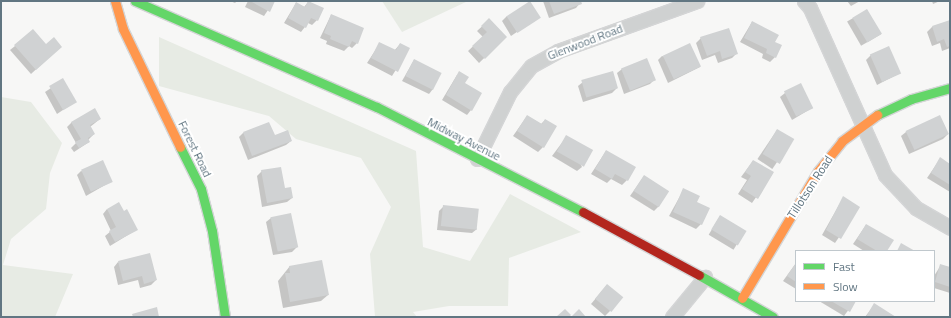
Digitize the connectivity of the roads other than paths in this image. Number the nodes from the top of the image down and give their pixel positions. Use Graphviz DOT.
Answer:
graph roads {
  1 [pos="116,1"];
  2 [pos="135,1"];
  3 [pos="697,1"];
  4 [pos="804,1"];
  5 [pos="950,88"];
  6 [pos="862,124"];
  7 [pos="477,159"];
  8 [pos="950,228"];
  9 [pos="705,277"];
  10 [pos="742,298"];
  11 [pos="224,317"];
  12 [pos="672,317"];
  13 [pos="773,317"];
  1 -- 11 [label="main road, Forest Road"];
  2 -- 7 [label="main road, Midway Avenue"];
  3 -- 7 [label="street, Glenwood Road"];
  4 -- 6 [label="street"];
  5 -- 6 [label="main road, Tillotson Road"];
  6 -- 8 [label="street"];
  6 -- 10 [label="main road, Tillotson Road"];
  7 -- 9 [label="main road, Midway Avenue"];
  9 -- 10 [label="main road, Midway Avenue"];
  9 -- 12 [label="street"];
  10 -- 13 [label="main road, Midway Avenue"];
}
